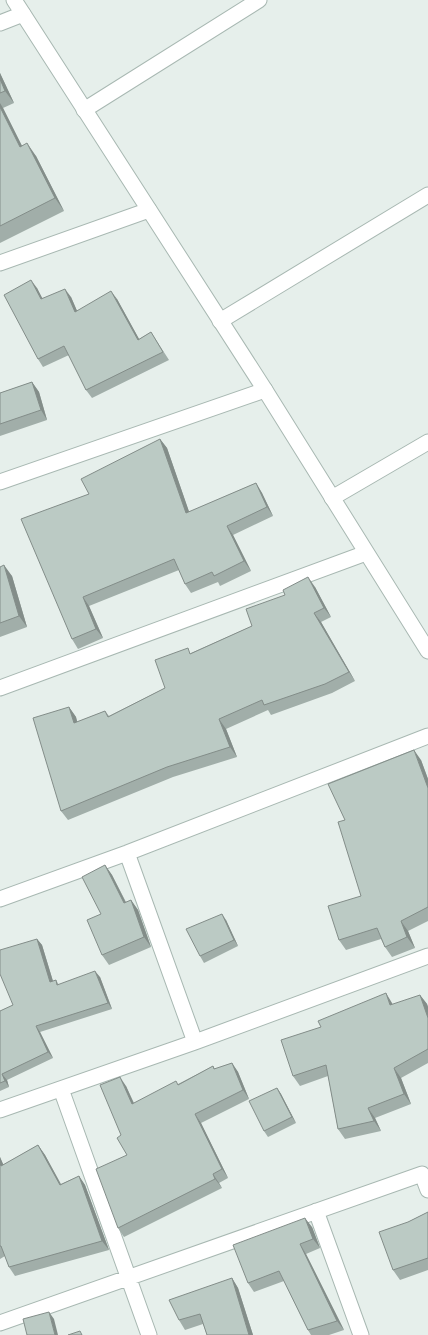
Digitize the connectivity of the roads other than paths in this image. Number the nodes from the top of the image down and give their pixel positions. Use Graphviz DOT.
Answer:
graph roads {
  1 [pos="14,0"];
  2 [pos="259,0"];
  3 [pos="23,14"];
  4 [pos="0,23"];
  5 [pos="84,110"];
  6 [pos="428,195"];
  7 [pos="149,210"];
  8 [pos="0,263"];
  9 [pos="220,322"];
  10 [pos="265,390"];
  11 [pos="428,442"];
  12 [pos="0,482"];
  13 [pos="332,498"];
  14 [pos="366,553"];
  15 [pos="428,651"];
  16 [pos="0,688"];
  17 [pos="428,736"];
  18 [pos="128,854"];
  19 [pos="0,900"];
  20 [pos="428,956"];
  21 [pos="195,1042"];
  22 [pos="61,1089"];
  23 [pos="0,1110"];
  24 [pos="428,1190"];
  25 [pos="316,1211"];
  26 [pos="130,1278"];
  27 [pos="0,1323"];
  28 [pos="149,1335"];
  29 [pos="361,1335"];
  1 -- 3 [label="street"];
  2 -- 5 [label="street"];
  3 -- 4 [label="street"];
  3 -- 5 [label="street"];
  5 -- 7 [label="street"];
  6 -- 9 [label="street"];
  7 -- 8 [label="street"];
  7 -- 9 [label="street"];
  9 -- 10 [label="street"];
  10 -- 12 [label="street"];
  10 -- 13 [label="street"];
  11 -- 13 [label="street"];
  13 -- 14 [label="street"];
  14 -- 15 [label="street"];
  14 -- 16 [label="street"];
  17 -- 18 [label="street"];
  18 -- 19 [label="street"];
  18 -- 21 [label="street"];
  20 -- 21 [label="street"];
  21 -- 22 [label="street"];
  22 -- 23 [label="street"];
  22 -- 26 [label="street"];
  24 -- 25 [label="street"];
  25 -- 26 [label="street"];
  25 -- 29 [label="street"];
  26 -- 27 [label="street"];
  26 -- 28 [label="street"];
}
